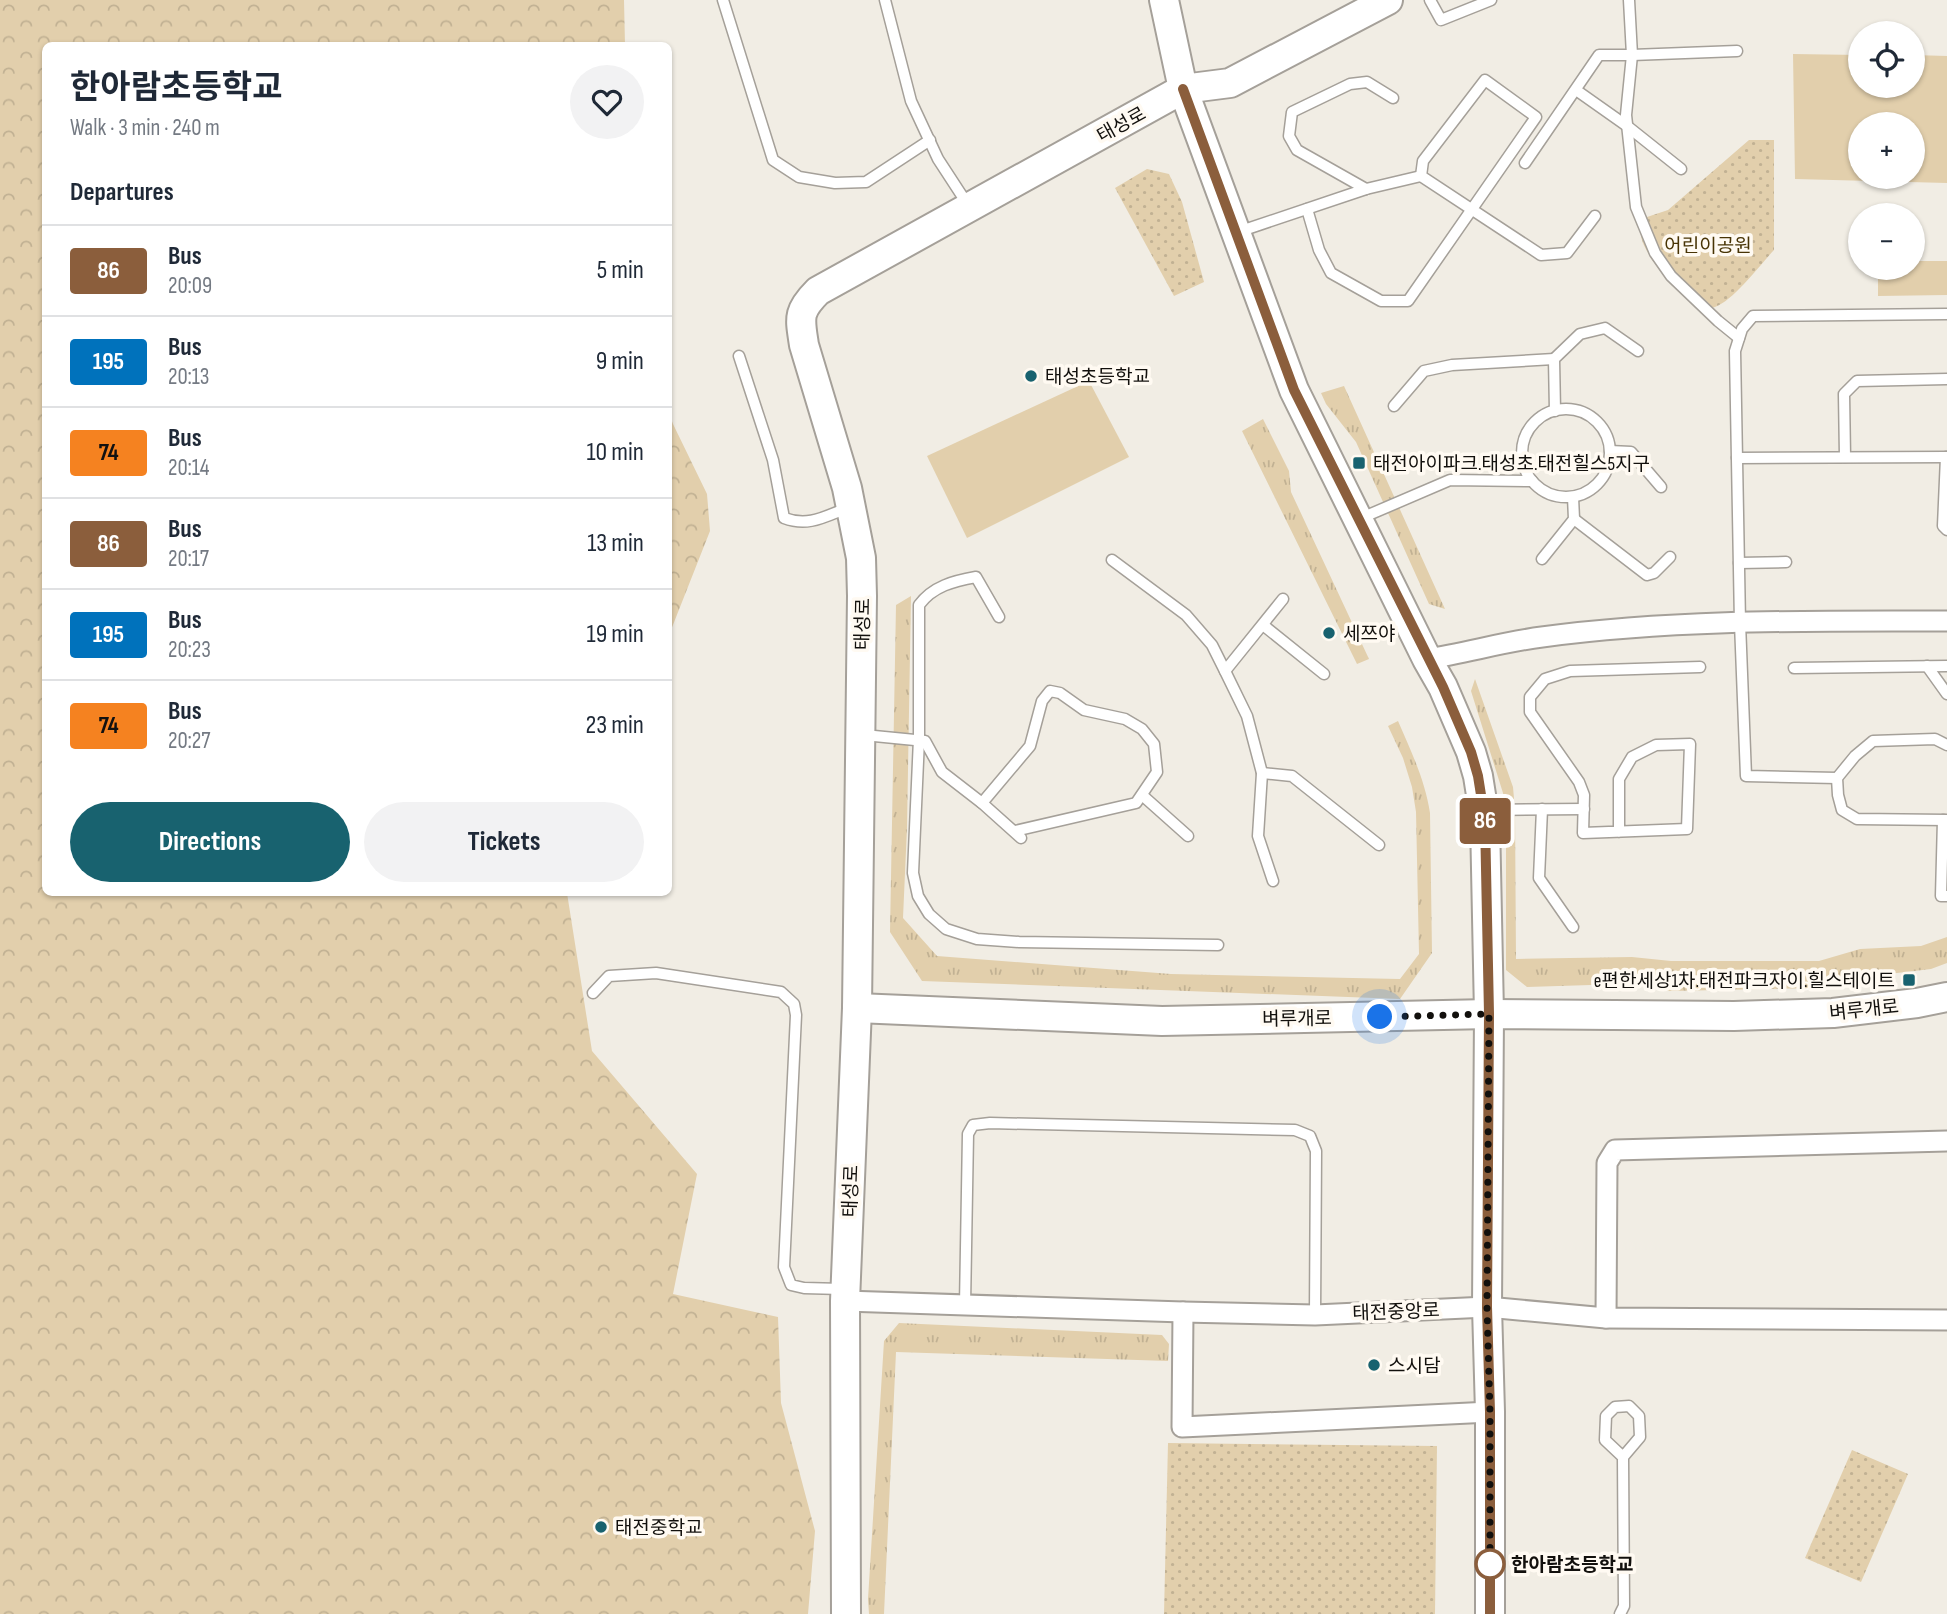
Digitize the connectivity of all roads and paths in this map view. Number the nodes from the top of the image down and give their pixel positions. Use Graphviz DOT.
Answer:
graph roads {
  1 [pos="723,0"];
  2 [pos="885,0"];
  3 [pos="1164,0"];
  4 [pos="1388,0"];
  5 [pos="1430,0"];
  6 [pos="1491,0"];
  7 [pos="1629,0"];
  8 [pos="1737,51"];
  9 [pos="1632,55"];
  10 [pos="1183,89"];
  11 [pos="1576,90"];
  12 [pos="1393,98"];
  13 [pos="1627,126"];
  14 [pos="930,140"];
  15 [pos="1518,143"];
  16 [pos="1533,152"];
  17 [pos="1525,163"];
  18 [pos="1681,170"];
  19 [pos="1421,176"];
  20 [pos="1366,189"];
  21 [pos="969,207"];
  22 [pos="1472,208"];
  23 [pos="1307,209"];
  24 [pos="1595,216"];
  25 [pos="1236,233"];
  26 [pos="1947,314"];
  27 [pos="1739,338"];
  28 [pos="1638,351"];
  29 [pos="738,356"];
  30 [pos="1554,359"];
  31 [pos="1947,379"];
  32 [pos="1394,406"];
  33 [pos="1555,411"];
  34 [pos="1610,451"];
  35 [pos="1845,457"];
  36 [pos="1946,457"];
  37 [pos="1737,458"];
  38 [pos="1532,481"];
  39 [pos="1661,487"];
  40 [pos="1573,496"];
  41 [pos="851,507"];
  42 [pos="1358,519"];
  43 [pos="1574,519"];
  44 [pos="1947,530"];
  45 [pos="1670,557"];
  46 [pos="1542,559"];
  47 [pos="1112,560"];
  48 [pos="1786,562"];
  49 [pos="1739,563"];
  50 [pos="1283,599"];
  51 [pos="999,617"];
  52 [pos="1947,621"];
  53 [pos="1740,622"];
  54 [pos="1263,625"];
  55 [pos="1427,659"];
  56 [pos="1927,666"];
  57 [pos="1947,666"];
  58 [pos="1700,667"];
  59 [pos="1794,668"];
  60 [pos="1225,671"];
  61 [pos="1324,674"];
  62 [pos="1947,695"];
  63 [pos="860,735"];
  64 [pos="919,739"];
  65 [pos="1947,745"];
  66 [pos="1262,773"];
  67 [pos="1837,778"];
  68 [pos="1142,795"];
  69 [pos="982,803"];
  70 [pos="1584,809"];
  71 [pos="1483,810"];
  72 [pos="1542,810"];
  73 [pos="1945,820"];
  74 [pos="1619,832"];
  75 [pos="1188,836"];
  76 [pos="1379,845"];
  77 [pos="1273,881"];
  78 [pos="1947,896"];
  79 [pos="1573,927"];
  80 [pos="1219,945"];
  81 [pos="593,993"];
  82 [pos="1947,997"];
  83 [pos="857,1008"];
  84 [pos="1489,1014"];
  85 [pos="1947,1141"];
  86 [pos="846,1295"];
  87 [pos="965,1305"];
  88 [pos="1487,1307"];
  89 [pos="1183,1312"];
  90 [pos="1315,1315"];
  91 [pos="1606,1318"];
  92 [pos="1947,1320"];
  93 [pos="1490,1412"];
  94 [pos="1623,1457"];
  95 [pos="846,1614"];
  96 [pos="1490,1614"];
  97 [pos="1620,1614"];
  1 -- 14 [label="lane"];
  2 -- 14 [label="lane"];
  3 -- 10 [label="street"];
  4 -- 10 [label="street, 태성로"];
  5 -- 6 [label="lane"];
  7 -- 9 [label="lane"];
  8 -- 9 [label="lane"];
  9 -- 11 [label="lane"];
  9 -- 13 [label="lane"];
  10 -- 21 [label="street, 태성로"];
  10 -- 25 [label="street"];
  11 -- 13 [label="lane"];
  11 -- 16 [label="lane"];
  12 -- 20 [label="lane"];
  13 -- 18 [label="lane"];
  13 -- 27 [label="lane"];
  14 -- 21 [label="lane"];
  15 -- 16 [label="lane"];
  15 -- 19 [label="lane"];
  15 -- 22 [label="lane"];
  16 -- 17 [label="lane"];
  19 -- 20 [label="lane"];
  19 -- 22 [label="lane"];
  20 -- 23 [label="lane"];
  21 -- 41 [label="street, 태성로"];
  22 -- 23 [label="lane"];
  22 -- 24 [label="lane"];
  23 -- 25 [label="lane"];
  25 -- 42 [label="street"];
  26 -- 27 [label="lane"];
  27 -- 37 [label="lane"];
  28 -- 30 [label="lane"];
  29 -- 41 [label="lane"];
  30 -- 32 [label="lane"];
  30 -- 33 [label="lane"];
  31 -- 35 [label="lane"];
  33 -- 34 [label="lane"];
  33 -- 38 [label="lane"];
  34 -- 39 [label="lane"];
  34 -- 40 [label="lane"];
  35 -- 36 [label="lane"];
  35 -- 37 [label="lane"];
  36 -- 44 [label="lane"];
  37 -- 49 [label="lane"];
  38 -- 40 [label="lane"];
  38 -- 42 [label="lane"];
  40 -- 43 [label="lane"];
  41 -- 63 [label="street, 태성로"];
  42 -- 55 [label="street"];
  43 -- 45 [label="lane"];
  43 -- 46 [label="lane"];
  47 -- 60 [label="lane"];
  48 -- 49 [label="lane"];
  49 -- 53 [label="lane"];
  50 -- 54 [label="lane"];
  51 -- 64 [label="lane"];
  52 -- 53 [label="street"];
  53 -- 55 [label="street"];
  53 -- 67 [label="lane"];
  54 -- 60 [label="lane"];
  54 -- 61 [label="lane"];
  55 -- 71 [label="street"];
  56 -- 57 [label="lane"];
  56 -- 59 [label="lane"];
  56 -- 62 [label="lane"];
  58 -- 70 [label="lane"];
  60 -- 66 [label="lane"];
  63 -- 64 [label="lane"];
  63 -- 83 [label="street, 태성로"];
  64 -- 69 [label="lane"];
  64 -- 80 [label="lane"];
  65 -- 67 [label="lane"];
  66 -- 76 [label="lane"];
  66 -- 77 [label="lane"];
  67 -- 73 [label="lane"];
  68 -- 69 [label="lane"];
  68 -- 69 [label="lane"];
  68 -- 75 [label="lane"];
  70 -- 72 [label="lane"];
  70 -- 74 [label="lane"];
  71 -- 72 [label="lane"];
  71 -- 84 [label="street"];
  72 -- 79 [label="lane"];
  73 -- 78 [label="lane"];
  74 -- 74 [label="lane"];
  81 -- 86 [label="lane"];
  82 -- 84 [label="street, 벼루개로"];
  83 -- 84 [label="street, 벼루개로"];
  83 -- 86 [label="street, 태성로"];
  84 -- 88 [label="street"];
  85 -- 91 [label="street"];
  86 -- 87 [label="street, 태전중앙로"];
  86 -- 95 [label="street, 태성로"];
  87 -- 89 [label="street, 태전중앙로"];
  87 -- 90 [label="lane"];
  88 -- 90 [label="street, 태전중앙로"];
  88 -- 91 [label="street, 태전중앙로"];
  88 -- 93 [label="street"];
  89 -- 90 [label="street, 태전중앙로"];
  89 -- 93 [label="street"];
  91 -- 92 [label="street, 태전중앙로"];
  93 -- 96 [label="street"];
  94 -- 94 [label="lane"];
  94 -- 97 [label="lane"];
}
